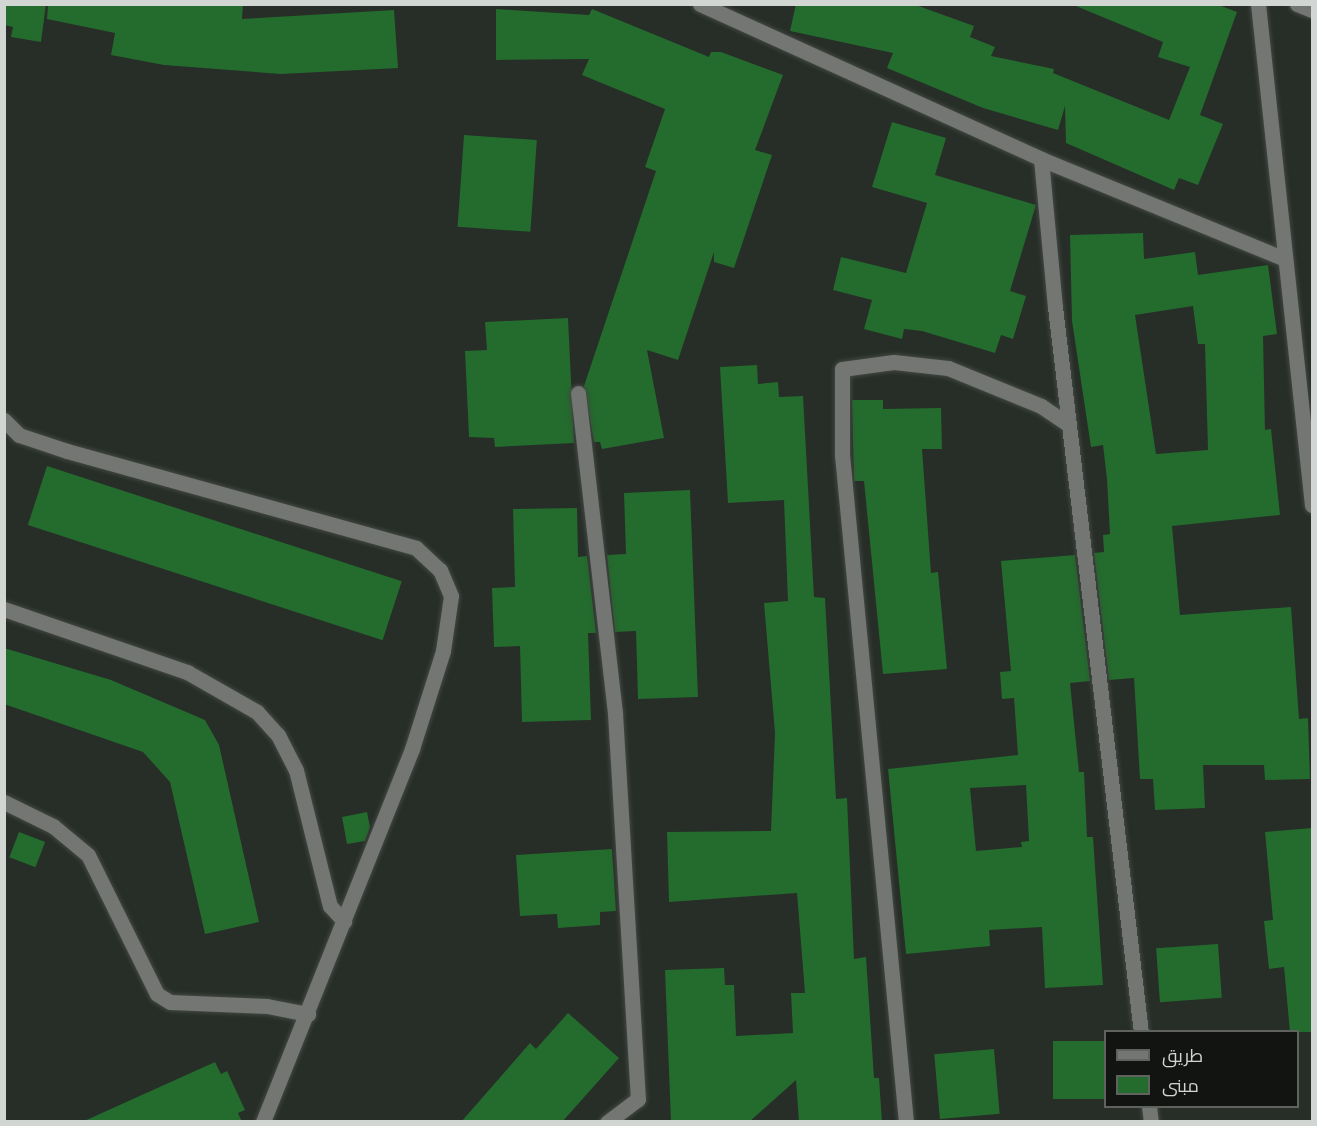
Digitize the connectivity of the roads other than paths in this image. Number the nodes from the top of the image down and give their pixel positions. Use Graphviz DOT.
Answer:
graph roads {
  1 [pos="700,4"];
  2 [pos="1258,4"];
  3 [pos="1297,4"];
  4 [pos="1312,10"];
  5 [pos="1041,159"];
  6 [pos="1285,259"];
  7 [pos="578,393"];
  8 [pos="4,420"];
  9 [pos="1069,424"];
  10 [pos="1312,506"];
  11 [pos="4,609"];
  12 [pos="4,802"];
  13 [pos="344,921"];
  14 [pos="308,1014"];
  15 [pos="1141,1030"];
  16 [pos="263,1122"];
  17 [pos="607,1122"];
  18 [pos="906,1122"];
  1 -- 5 [label="street"];
  2 -- 6 [label="street"];
  3 -- 4 [label="street"];
  5 -- 6 [label="street"];
  5 -- 9 [label="street"];
  6 -- 10 [label="street"];
  7 -- 17 [label="street"];
  8 -- 13 [label="street"];
  9 -- 15 [label="street"];
  9 -- 18 [label="street"];
  11 -- 13 [label="street"];
  12 -- 14 [label="street"];
  13 -- 14 [label="street"];
  14 -- 16 [label="street"];
}
